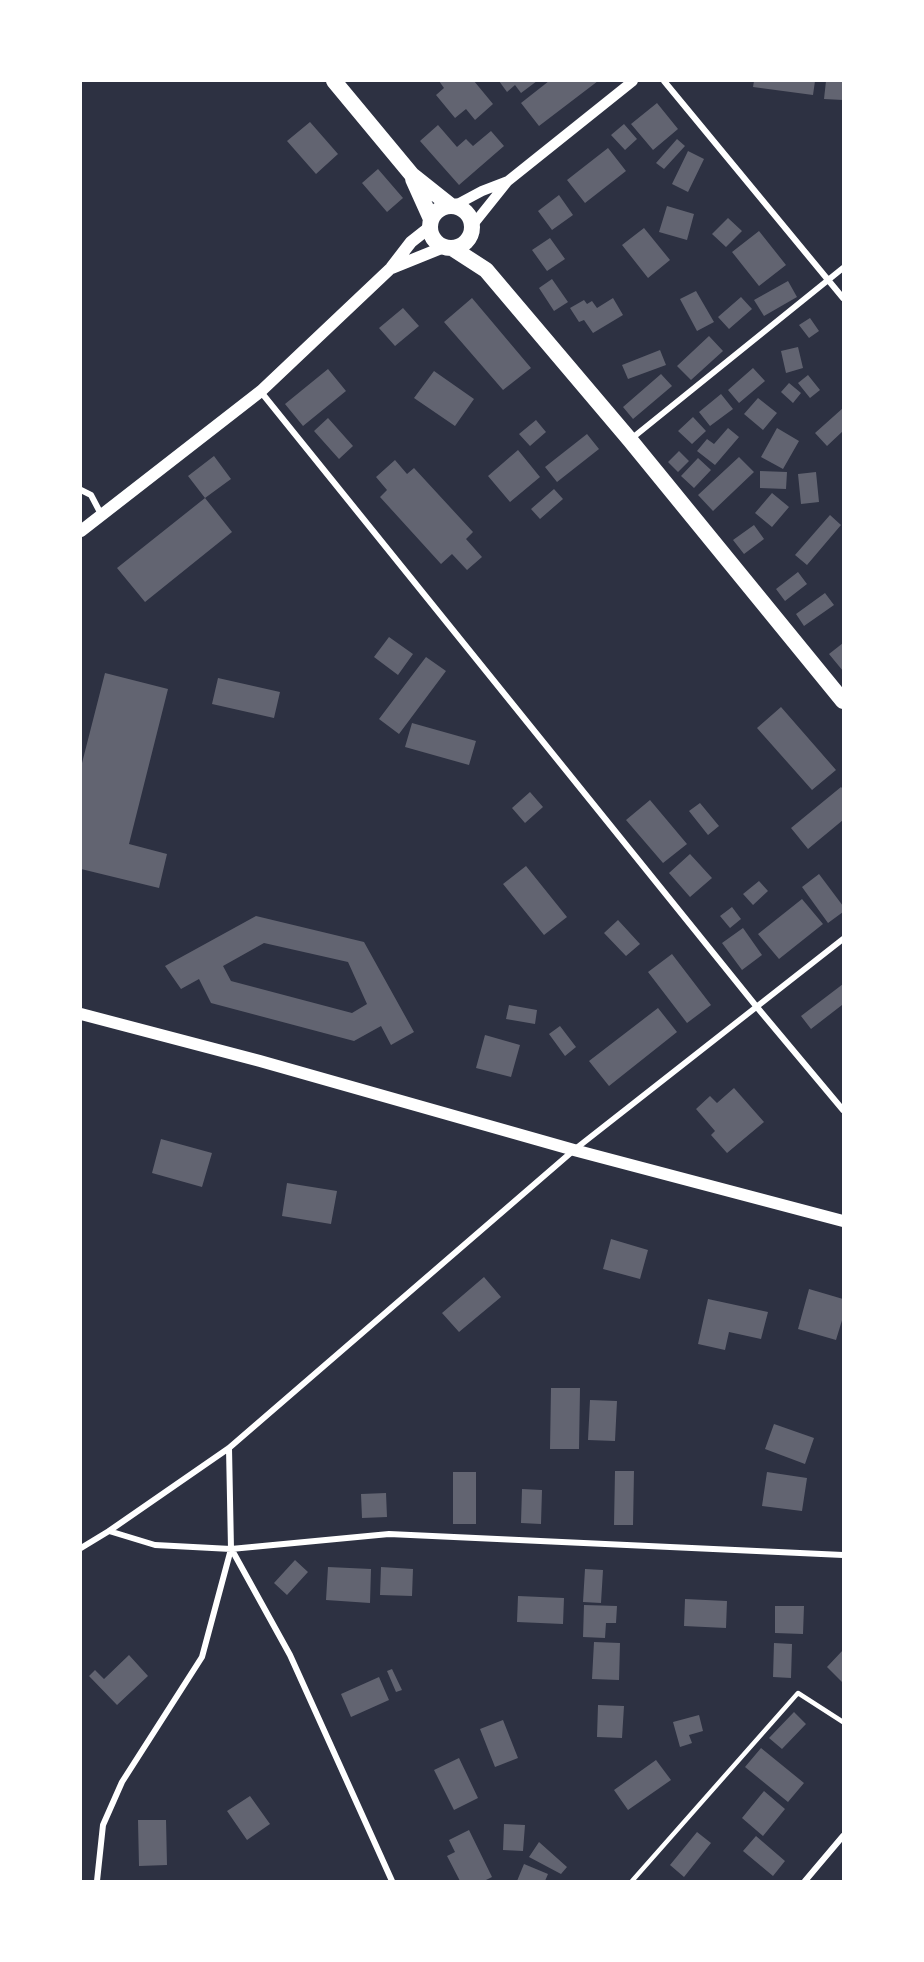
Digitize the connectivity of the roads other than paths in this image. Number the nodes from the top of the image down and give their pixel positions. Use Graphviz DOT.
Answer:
graph roads {
  1 [pos="334,81"];
  2 [pos="633,81"];
  3 [pos="664,81"];
  4 [pos="412,175"];
  5 [pos="508,181"];
  6 [pos="453,206"];
  7 [pos="431,223"];
  8 [pos="472,228"];
  9 [pos="448,247"];
  10 [pos="391,268"];
  11 [pos="843,268"];
  12 [pos="486,270"];
  13 [pos="827,280"];
  14 [pos="843,298"];
  15 [pos="261,391"];
  16 [pos="630,440"];
  17 [pos="81,490"];
  18 [pos="102,516"];
  19 [pos="81,531"];
  20 [pos="843,701"];
  21 [pos="843,939"];
  22 [pos="756,1006"];
  23 [pos="81,1014"];
  24 [pos="843,1110"];
  25 [pos="574,1150"];
  26 [pos="843,1221"];
  27 [pos="229,1448"];
  28 [pos="109,1531"];
  29 [pos="81,1548"];
  30 [pos="231,1550"];
  31 [pos="843,1556"];
  32 [pos="843,1722"];
  33 [pos="843,1836"];
  34 [pos="91,1881"];
  35 [pos="97,1881"];
  36 [pos="392,1881"];
  37 [pos="632,1881"];
  38 [pos="805,1881"];
  1 -- 4 [label="highway"];
  2 -- 5 [label="street"];
  3 -- 13 [label="street"];
  4 -- 6 [label="highway"];
  4 -- 7 [label="highway"];
  5 -- 6 [label="street"];
  5 -- 8 [label="street"];
  6 -- 7 [label="highway"];
  6 -- 8 [label="highway"];
  7 -- 9 [label="highway"];
  7 -- 10 [label="main road"];
  8 -- 9 [label="highway"];
  8 -- 12 [label="highway"];
  9 -- 10 [label="main road"];
  9 -- 12 [label="highway"];
  10 -- 15 [label="main road"];
  11 -- 13 [label="street"];
  12 -- 16 [label="highway"];
  13 -- 14 [label="street"];
  13 -- 16 [label="street"];
  15 -- 18 [label="main road"];
  15 -- 22 [label="street"];
  16 -- 20 [label="highway"];
  17 -- 18 [label="street"];
  18 -- 19 [label="main road"];
  21 -- 22 [label="street"];
  22 -- 24 [label="street"];
  22 -- 25 [label="street"];
  23 -- 25 [label="main road"];
  25 -- 26 [label="main road"];
  25 -- 27 [label="street"];
  27 -- 28 [label="street"];
  27 -- 30 [label="street"];
  28 -- 29 [label="street"];
  28 -- 30 [label="street"];
  30 -- 31 [label="street"];
  30 -- 35 [label="street"];
  30 -- 36 [label="street"];
  32 -- 37 [label="lane"];
  33 -- 38 [label="street"];
  34 -- 35 [label="street"];
}
